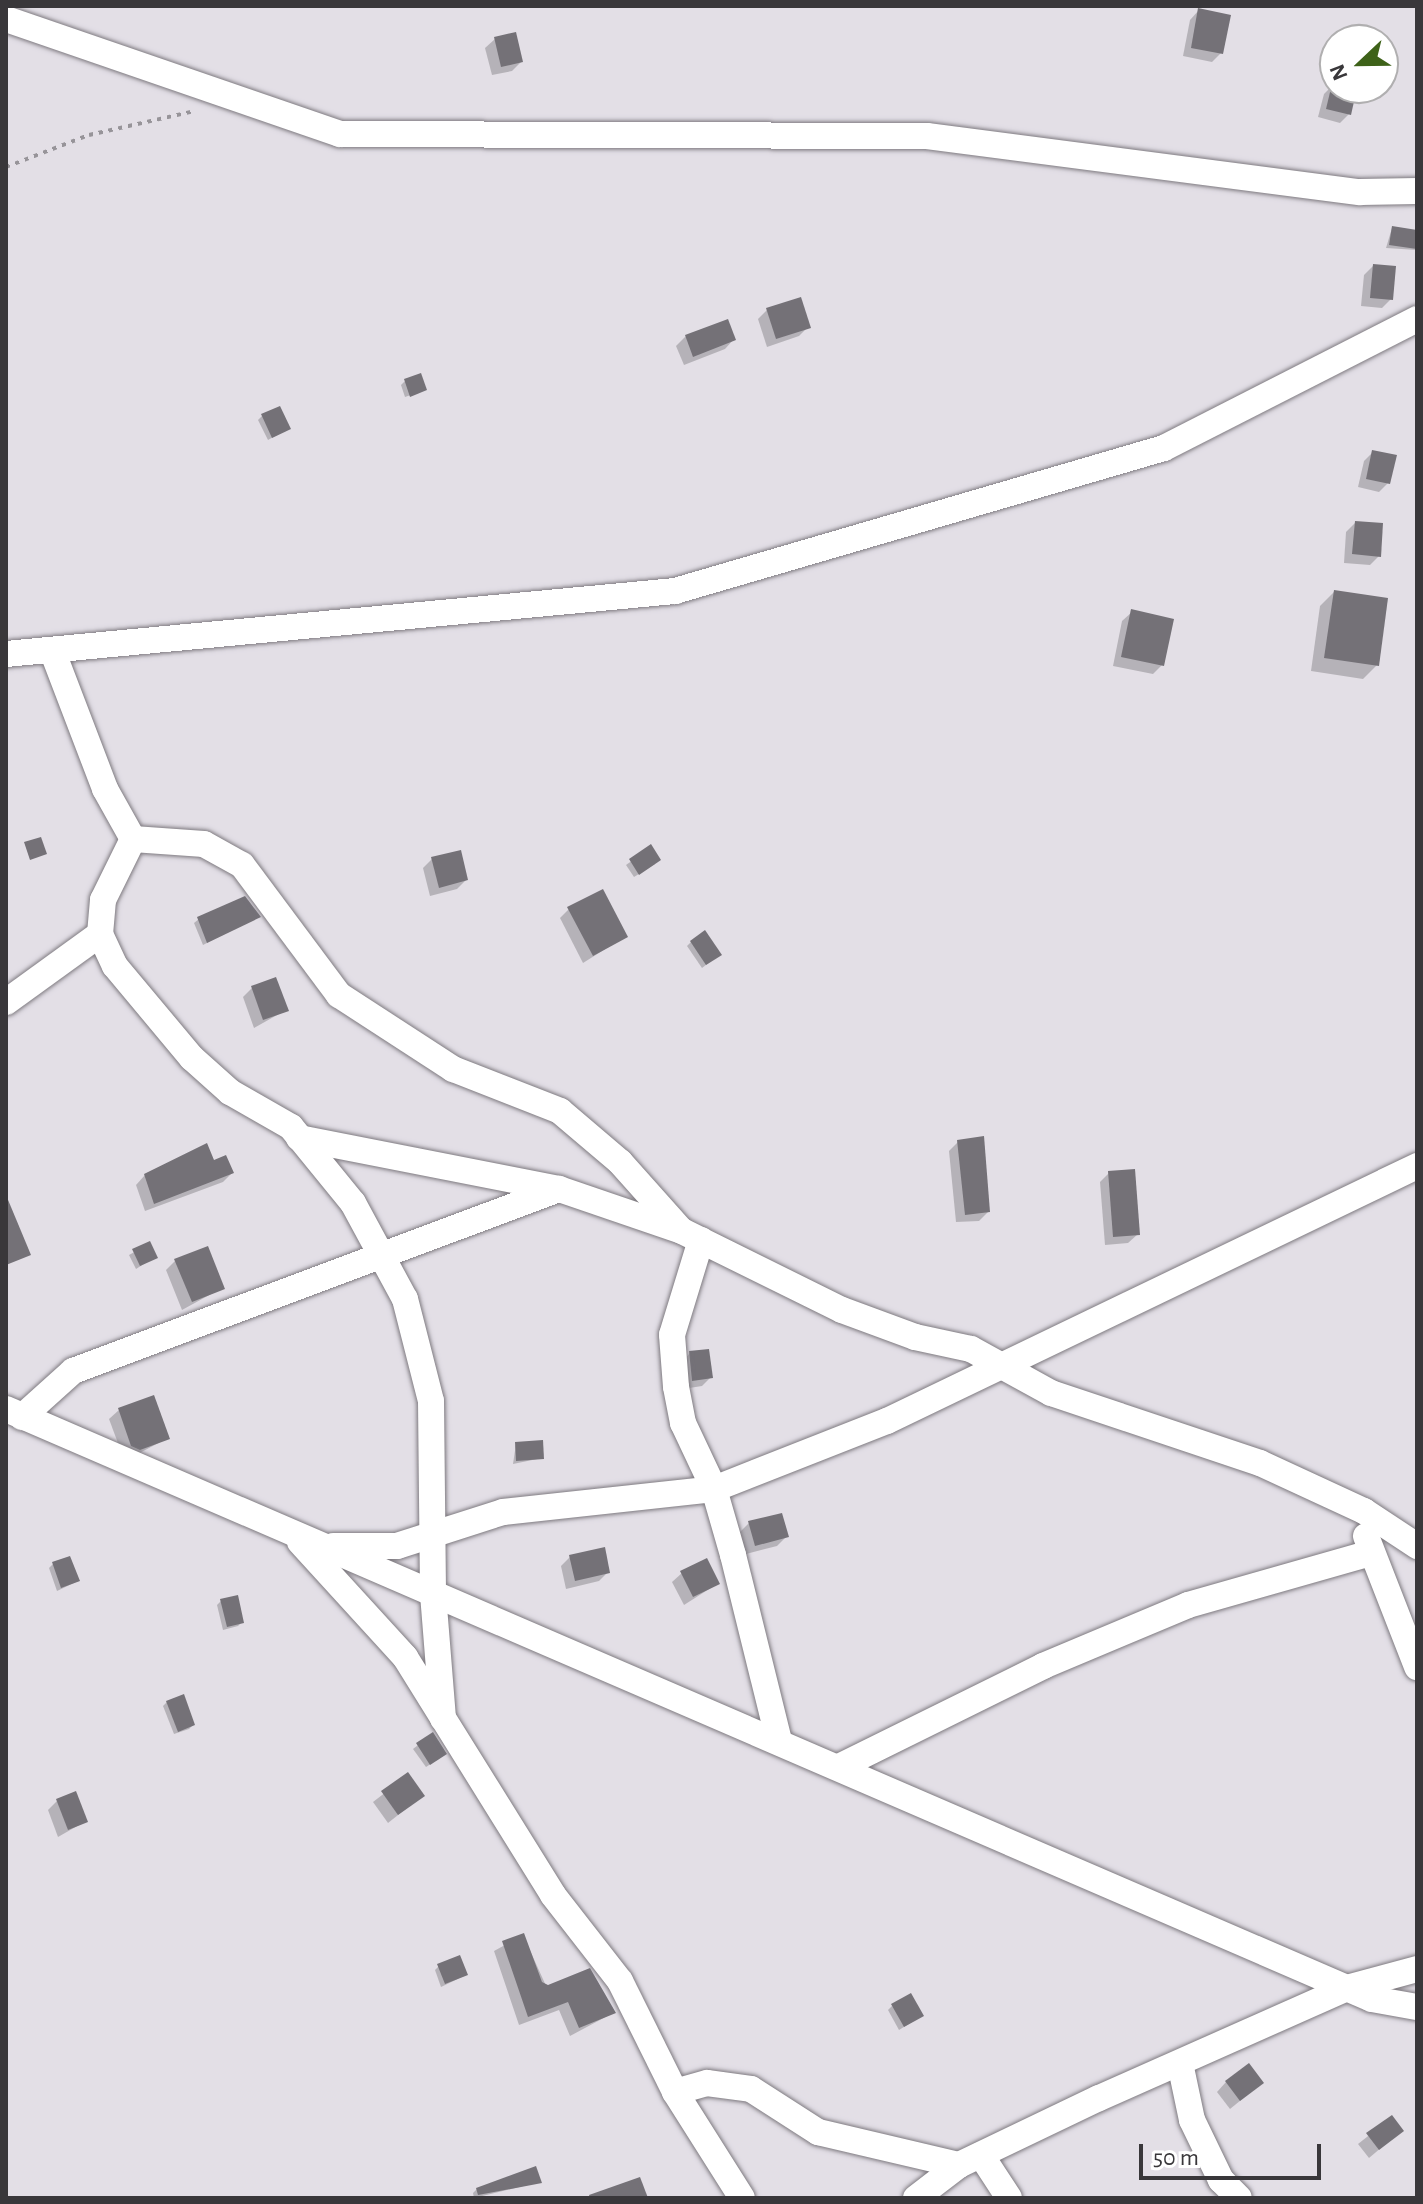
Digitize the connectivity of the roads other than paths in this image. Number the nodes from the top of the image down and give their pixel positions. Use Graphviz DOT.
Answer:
graph roads {
  1 [pos="6,19"];
  2 [pos="1417,191"];
  3 [pos="1417,319"];
  4 [pos="52,650"];
  5 [pos="6,654"];
  6 [pos="133,839"];
  7 [pos="100,934"];
  8 [pos="6,1002"];
  9 [pos="299,1138"];
  10 [pos="1417,1166"];
  11 [pos="559,1189"];
  12 [pos="691,1236"];
  13 [pos="381,1258"];
  14 [pos="1000,1363"];
  15 [pos="14,1413"];
  16 [pos="714,1489"];
  17 [pos="1357,1508"];
  18 [pos="434,1534"];
  19 [pos="295,1537"];
  20 [pos="1417,1546"];
  21 [pos="1371,1553"];
  22 [pos="433,1594"];
  23 [pos="1417,1667"];
  24 [pos="443,1719"];
  25 [pos="779,1741"];
  26 [pos="839,1767"];
  27 [pos="1417,1969"];
  28 [pos="1347,1988"];
  29 [pos="1417,2007"];
  30 [pos="1180,2063"];
  31 [pos="675,2092"];
  32 [pos="970,2160"];
  33 [pos="742,2198"];
  34 [pos="916,2198"];
  35 [pos="1009,2198"];
  36 [pos="1239,2198"];
  1 -- 2 [label="street"];
  3 -- 4 [label="street"];
  4 -- 5 [label="street"];
  4 -- 6 [label="street"];
  6 -- 7 [label="street"];
  6 -- 12 [label="street"];
  7 -- 8 [label="street"];
  7 -- 9 [label="street"];
  9 -- 11 [label="street"];
  9 -- 13 [label="street"];
  10 -- 14 [label="street"];
  11 -- 12 [label="street"];
  11 -- 13 [label="street"];
  12 -- 14 [label="street"];
  12 -- 16 [label="street"];
  13 -- 15 [label="street"];
  13 -- 18 [label="street"];
  14 -- 16 [label="street"];
  14 -- 17 [label="street"];
  15 -- 19 [label="street"];
  16 -- 18 [label="street"];
  16 -- 25 [label="street"];
  17 -- 20 [label="street"];
  17 -- 21 [label="street"];
  18 -- 19 [label="street"];
  18 -- 22 [label="street"];
  19 -- 22 [label="street"];
  19 -- 24 [label="street"];
  21 -- 23 [label="street"];
  21 -- 26 [label="street"];
  22 -- 24 [label="street"];
  22 -- 25 [label="street"];
  24 -- 31 [label="street"];
  25 -- 26 [label="street"];
  26 -- 28 [label="street"];
  27 -- 28 [label="street"];
  28 -- 29 [label="street"];
  28 -- 30 [label="street"];
  30 -- 32 [label="street"];
  30 -- 36 [label="street"];
  31 -- 32 [label="street"];
  31 -- 33 [label="street"];
  32 -- 34 [label="street"];
  32 -- 35 [label="street"];
}
